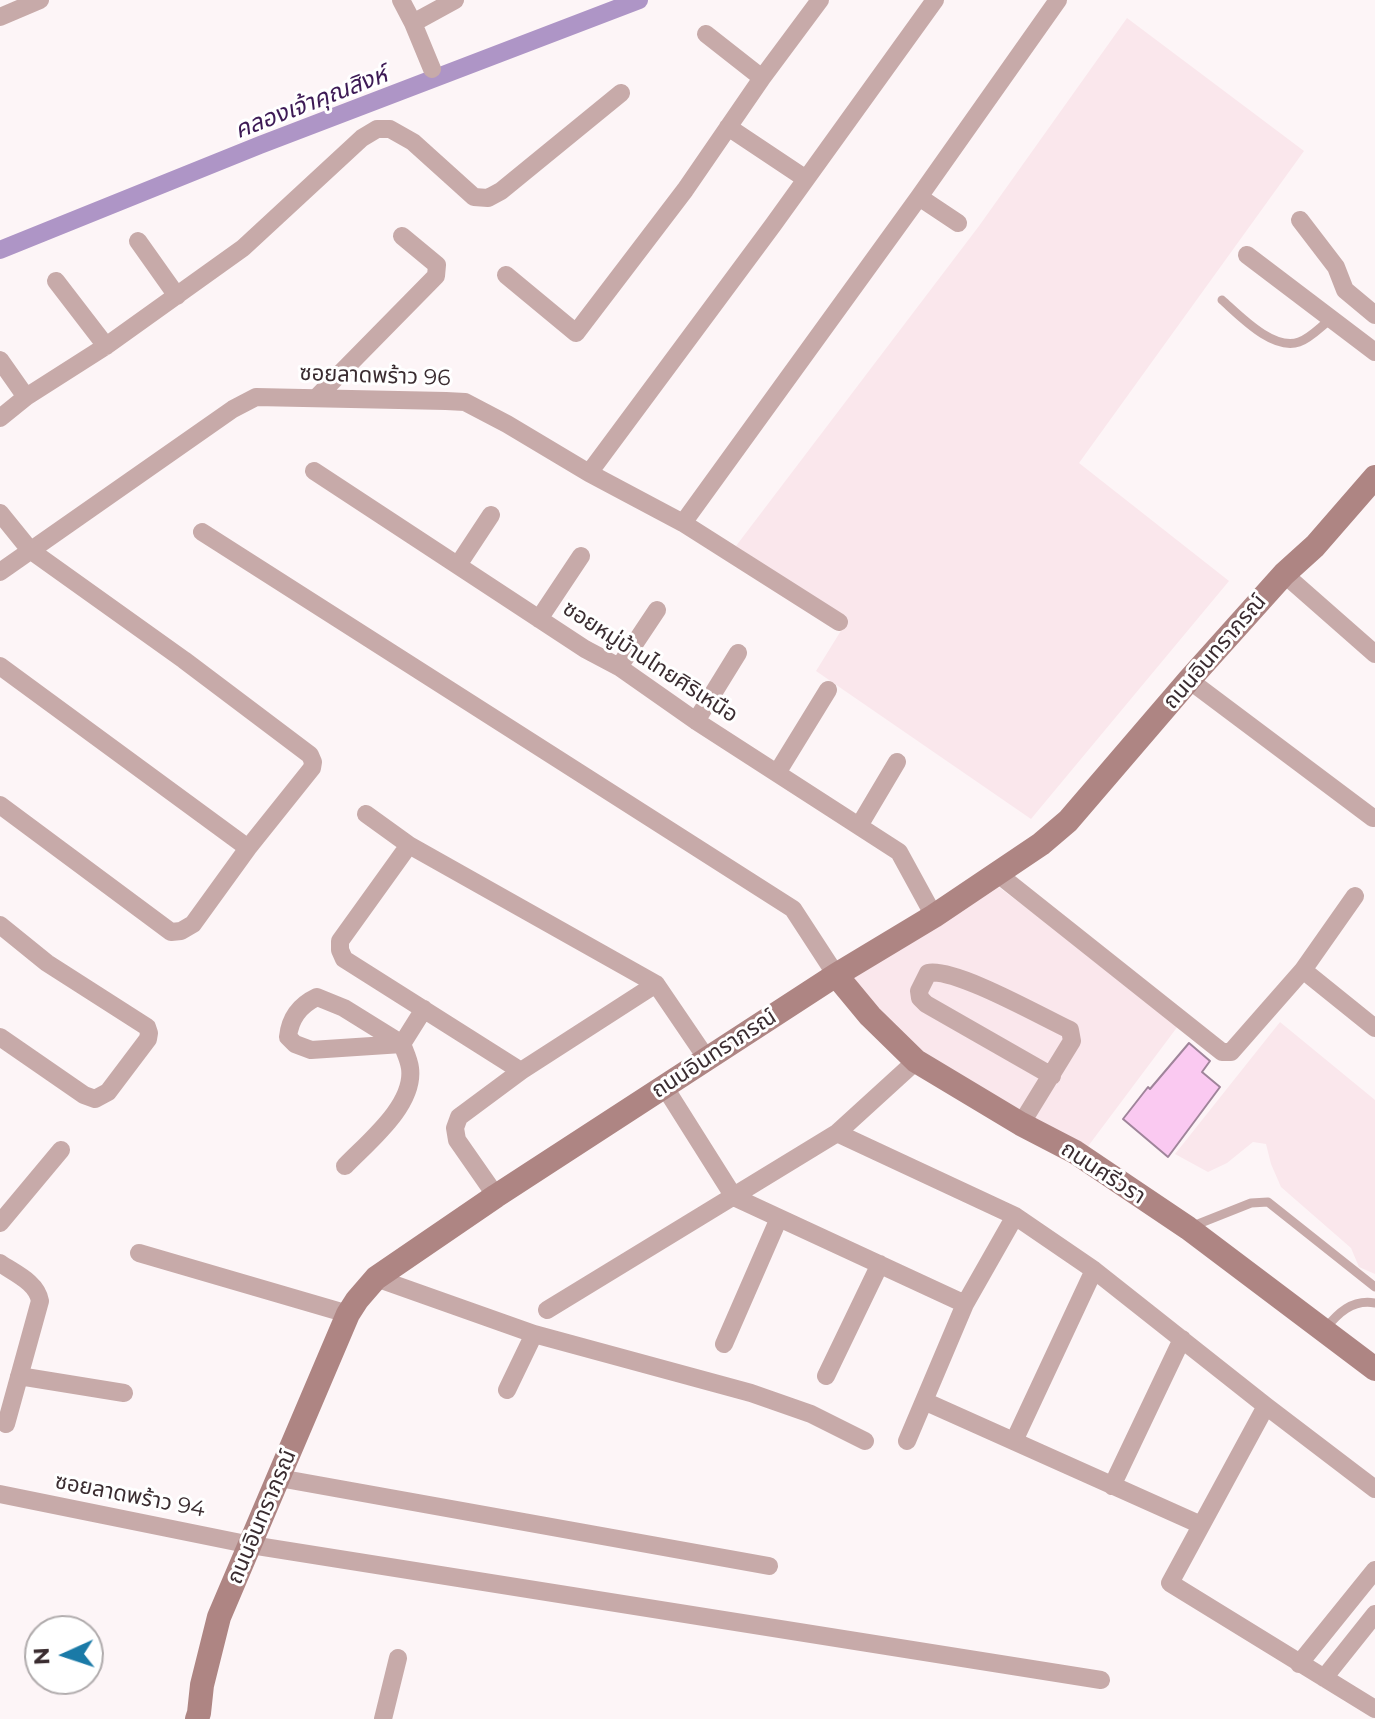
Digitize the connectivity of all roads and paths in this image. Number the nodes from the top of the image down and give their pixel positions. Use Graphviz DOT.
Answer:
graph roads {
  1 [pos="40,0"];
  2 [pos="401,0"];
  3 [pos="455,0"];
  4 [pos="820,0"];
  5 [pos="935,0"];
  6 [pos="1058,0"];
  7 [pos="0,17"];
  8 [pos="413,23"];
  9 [pos="706,34"];
  10 [pos="432,69"];
  11 [pos="762,78"];
  12 [pos="621,93"];
  13 [pos="728,127"];
  14 [pos="806,179"];
  15 [pos="919,197"];
  16 [pos="1300,220"];
  17 [pos="958,223"];
  18 [pos="402,236"];
  19 [pos="138,241"];
  20 [pos="1247,255"];
  21 [pos="506,275"];
  22 [pos="56,281"];
  23 [pos="177,296"];
  24 [pos="1222,300"];
  25 [pos="1375,315"];
  26 [pos="1331,319"];
  27 [pos="106,346"];
  28 [pos="1375,352"];
  29 [pos="0,360"];
  30 [pos="26,397"];
  31 [pos="317,397"];
  32 [pos="0,418"];
  33 [pos="314,471"];
  34 [pos="589,473"];
  35 [pos="1375,477"];
  36 [pos="0,513"];
  37 [pos="491,515"];
  38 [pos="683,523"];
  39 [pos="202,532"];
  40 [pos="30,550"];
  41 [pos="581,556"];
  42 [pos="458,565"];
  43 [pos="0,572"];
  44 [pos="1284,574"];
  45 [pos="657,610"];
  46 [pos="539,619"];
  47 [pos="839,622"];
  48 [pos="738,653"];
  49 [pos="1375,654"];
  50 [pos="0,666"];
  51 [pos="619,667"];
  52 [pos="1189,680"];
  53 [pos="828,690"];
  54 [pos="696,721"];
  55 [pos="897,762"];
  56 [pos="777,773"];
  57 [pos="0,805"];
  58 [pos="366,814"];
  59 [pos="1373,818"];
  60 [pos="859,826"];
  61 [pos="409,845"];
  62 [pos="248,848"];
  63 [pos="998,874"];
  64 [pos="1355,896"];
  65 [pos="934,916"];
  66 [pos="0,925"];
  67 [pos="1303,970"];
  68 [pos="836,975"];
  69 [pos="656,984"];
  70 [pos="424,1009"];
  71 [pos="1375,1028"];
  72 [pos="0,1037"];
  73 [pos="402,1044"];
  74 [pos="707,1059"];
  75 [pos="916,1061"];
  76 [pos="521,1071"];
  77 [pos="1052,1076"];
  78 [pos="664,1086"];
  79 [pos="1021,1124"];
  80 [pos="837,1133"];
  81 [pos="61,1150"];
  82 [pos="345,1166"];
  83 [pos="496,1196"];
  84 [pos="734,1197"];
  85 [pos="1015,1216"];
  86 [pos="779,1218"];
  87 [pos="0,1223"];
  88 [pos="1188,1228"];
  89 [pos="139,1253"];
  90 [pos="0,1263"];
  91 [pos="880,1264"];
  92 [pos="1094,1270"];
  93 [pos="376,1278"];
  94 [pos="1375,1287"];
  95 [pos="1375,1303"];
  96 [pos="965,1304"];
  97 [pos="547,1310"];
  98 [pos="348,1314"];
  99 [pos="1324,1330"];
  100 [pos="534,1334"];
  101 [pos="1182,1339"];
  102 [pos="724,1344"];
  103 [pos="1375,1369"];
  104 [pos="19,1376"];
  105 [pos="826,1376"];
  106 [pos="507,1390"];
  107 [pos="124,1393"];
  108 [pos="924,1401"];
  109 [pos="1266,1406"];
  110 [pos="6,1424"];
  111 [pos="865,1441"];
  112 [pos="907,1441"];
  113 [pos="1014,1441"];
  114 [pos="279,1478"];
  115 [pos="1112,1486"];
  116 [pos="1375,1489"];
  117 [pos="0,1494"];
  118 [pos="1201,1525"];
  119 [pos="251,1545"];
  120 [pos="769,1566"];
  121 [pos="1375,1570"];
  122 [pos="1375,1614"];
  123 [pos="398,1658"];
  124 [pos="1299,1664"];
  125 [pos="1324,1678"];
  126 [pos="1101,1680"];
  127 [pos="1375,1709"];
  128 [pos="197,1719"];
  129 [pos="383,1719"];
  1 -- 7 [label="street"];
  2 -- 8 [label="street"];
  3 -- 8 [label="street"];
  4 -- 11 [label="street"];
  5 -- 14 [label="street"];
  6 -- 15 [label="street"];
  8 -- 10 [label="street"];
  9 -- 11 [label="street"];
  11 -- 13 [label="street"];
  12 -- 23 [label="street"];
  13 -- 14 [label="street"];
  13 -- 21 [label="street"];
  14 -- 34 [label="street"];
  15 -- 17 [label="street"];
  15 -- 38 [label="street"];
  16 -- 25 [label="street"];
  18 -- 31 [label="street"];
  19 -- 23 [label="street"];
  20 -- 26 [label="street"];
  22 -- 27 [label="street"];
  23 -- 27 [label="street"];
  24 -- 26 [label="lane"];
  26 -- 28 [label="street"];
  27 -- 30 [label="street"];
  29 -- 30 [label="street"];
  30 -- 32 [label="street"];
  31 -- 34 [label="street, ซอยลาดพร้าว 96"];
  31 -- 40 [label="street, ซอยลาดพร้าว 96"];
  33 -- 42 [label="street, ซอยหมู่บ้านไทยศิริเหนือ"];
  34 -- 38 [label="street, ซอยลาดพร้าว 96"];
  35 -- 44 [label="street, ถนนอินทราภรณ์"];
  36 -- 40 [label="street"];
  37 -- 42 [label="street"];
  38 -- 47 [label="street, ซอยลาดพร้าว 96"];
  39 -- 68 [label="street"];
  40 -- 43 [label="street, ซอยลาดพร้าว 96"];
  40 -- 62 [label="street"];
  41 -- 46 [label="street"];
  42 -- 46 [label="street, ซอยหมู่บ้านไทยศิริเหนือ"];
  44 -- 49 [label="street"];
  44 -- 52 [label="street, ถนนอินทราภรณ์"];
  45 -- 51 [label="street"];
  46 -- 51 [label="street, ซอยหมู่บ้านไทยศิริเหนือ"];
  48 -- 54 [label="street"];
  50 -- 62 [label="street"];
  51 -- 54 [label="street, ซอยหมู่บ้านไทยศิริเหนือ"];
  52 -- 59 [label="street"];
  52 -- 63 [label="street, ถนนอินทราภรณ์"];
  53 -- 56 [label="street"];
  54 -- 56 [label="street, ซอยหมู่บ้านไทยศิริเหนือ"];
  55 -- 60 [label="street"];
  56 -- 60 [label="street, ซอยหมู่บ้านไทยศิริเหนือ"];
  57 -- 62 [label="street"];
  58 -- 61 [label="street"];
  60 -- 65 [label="street, ซอยหมู่บ้านไทยศิริเหนือ"];
  61 -- 69 [label="street"];
  61 -- 70 [label="street"];
  63 -- 65 [label="street, ถนนอินทราภรณ์"];
  63 -- 67 [label="street"];
  64 -- 67 [label="street"];
  65 -- 68 [label="street, ถนนอินทราภรณ์"];
  66 -- 72 [label="street"];
  67 -- 71 [label="street"];
  68 -- 74 [label="street, ถนนอินทราภรณ์"];
  68 -- 75 [label="street, ถนนศรีวรา"];
  69 -- 74 [label="street"];
  69 -- 76 [label="street"];
  70 -- 73 [label="street"];
  70 -- 76 [label="street"];
  73 -- 73 [label="street"];
  73 -- 82 [label="street"];
  74 -- 78 [label="street, ถนนอินทราภรณ์"];
  75 -- 79 [label="street, ถนนศรีวรา"];
  75 -- 80 [label="street"];
  76 -- 83 [label="street"];
  77 -- 77 [label="street"];
  77 -- 79 [label="street"];
  78 -- 83 [label="street, ถนนอินทราภรณ์"];
  78 -- 84 [label="street"];
  79 -- 88 [label="street, ถนนศรีวรา"];
  80 -- 84 [label="street"];
  80 -- 85 [label="street"];
  81 -- 87 [label="street"];
  83 -- 93 [label="street, ถนนอินทราภรณ์"];
  84 -- 86 [label="street"];
  84 -- 97 [label="street"];
  85 -- 92 [label="street"];
  85 -- 96 [label="street"];
  86 -- 91 [label="street"];
  86 -- 102 [label="street"];
  88 -- 94 [label="lane"];
  88 -- 99 [label="street, ถนนศรีวรา"];
  89 -- 98 [label="street"];
  90 -- 104 [label="street"];
  91 -- 96 [label="street"];
  91 -- 105 [label="street"];
  92 -- 101 [label="street"];
  92 -- 113 [label="street"];
  93 -- 98 [label="street, ถนนอินทราภรณ์"];
  93 -- 100 [label="street"];
  95 -- 99 [label="lane"];
  96 -- 108 [label="street"];
  98 -- 114 [label="street, ถนนอินทราภรณ์"];
  99 -- 103 [label="street, ถนนศรีวรา"];
  100 -- 106 [label="street"];
  100 -- 111 [label="street"];
  101 -- 109 [label="street"];
  101 -- 115 [label="street"];
  104 -- 107 [label="street"];
  104 -- 110 [label="street"];
  108 -- 112 [label="street"];
  108 -- 113 [label="street"];
  109 -- 116 [label="street"];
  109 -- 118 [label="street"];
  113 -- 115 [label="street"];
  114 -- 119 [label="street, ถนนอินทราภรณ์"];
  114 -- 120 [label="street"];
  115 -- 118 [label="street"];
  117 -- 119 [label="street, ซอยลาดพร้าว 94"];
  118 -- 124 [label="street"];
  119 -- 126 [label="street, ซอยลาดพร้าว 94"];
  119 -- 128 [label="street, ถนนอินทราภรณ์"];
  121 -- 124 [label="street"];
  122 -- 125 [label="street"];
  123 -- 129 [label="street"];
  124 -- 125 [label="street"];
  125 -- 127 [label="street"];
}
